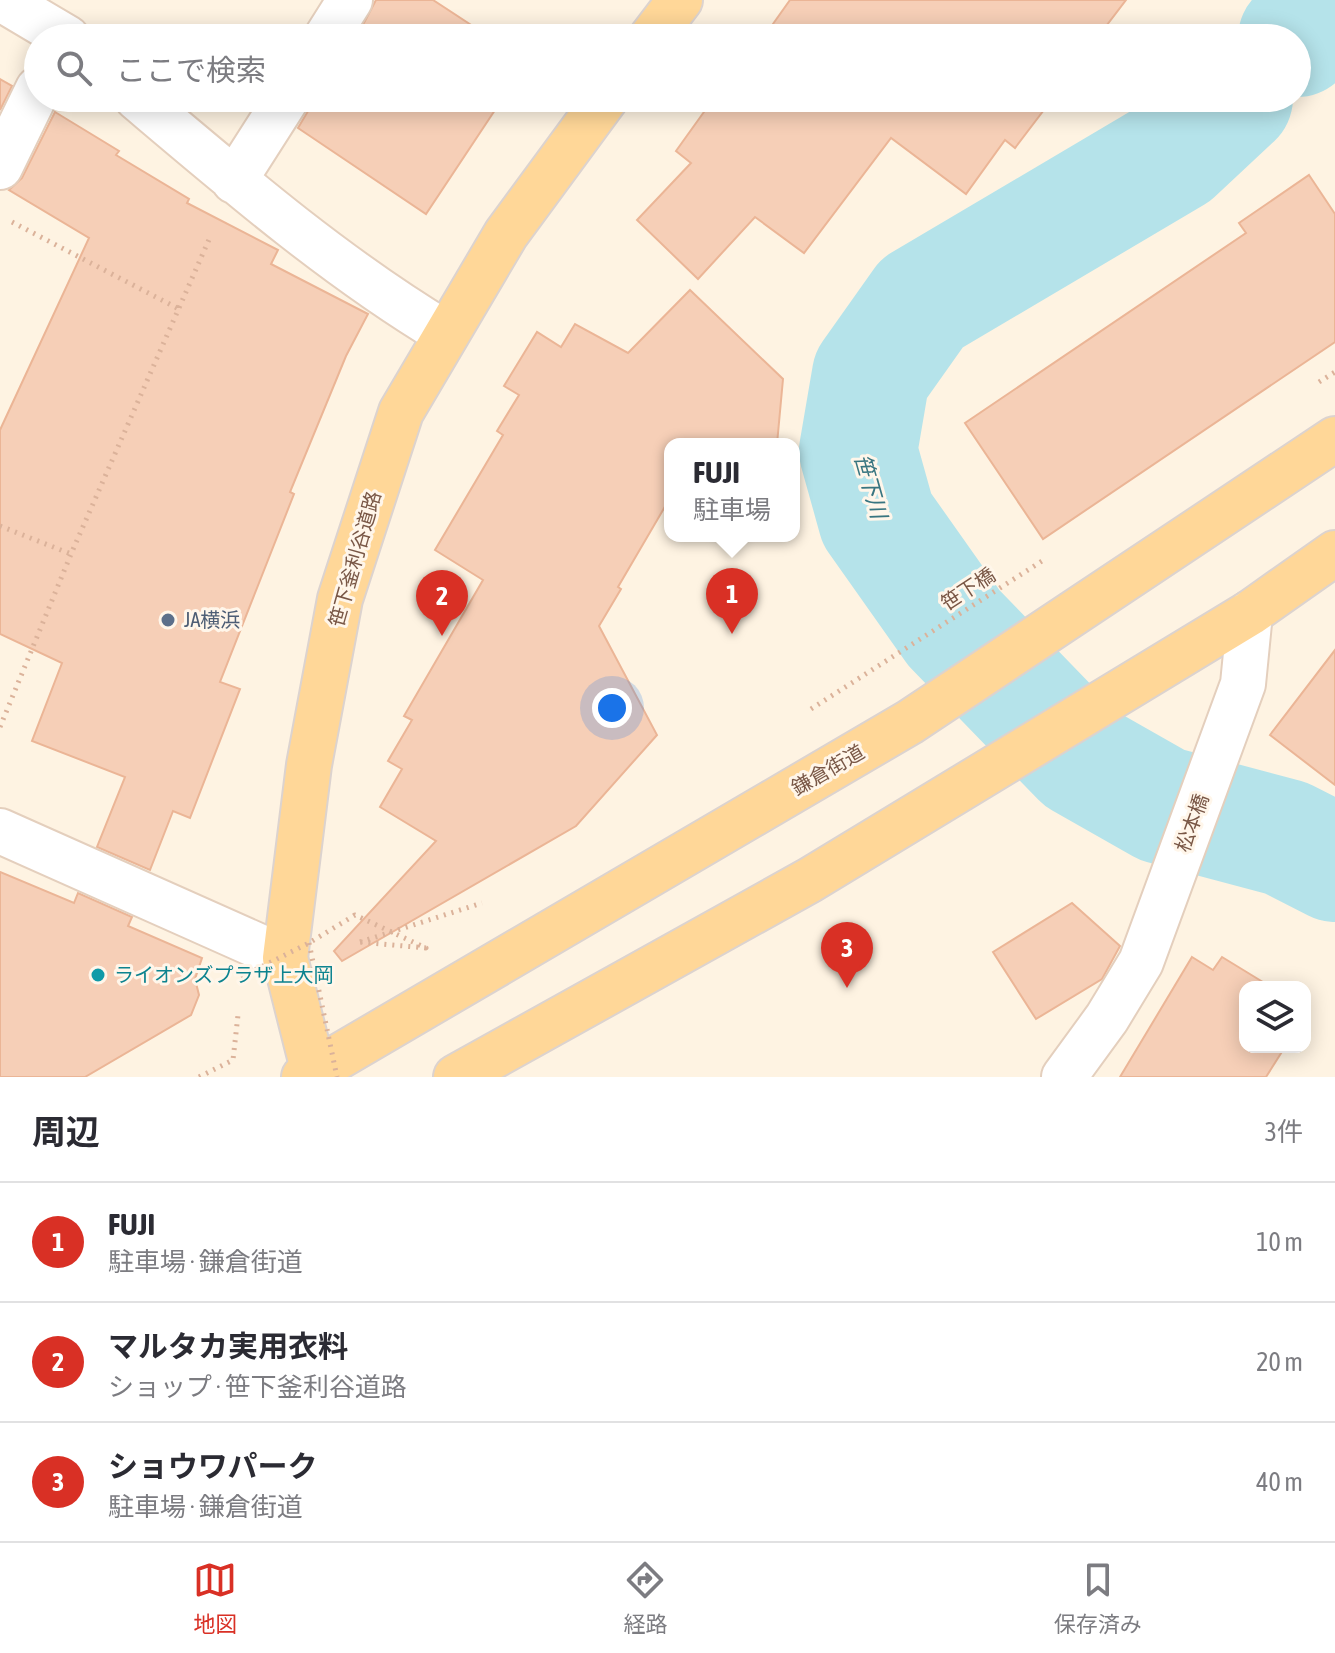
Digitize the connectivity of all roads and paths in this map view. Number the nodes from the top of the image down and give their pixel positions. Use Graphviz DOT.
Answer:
graph roads {
  1 [pos="3,0"];
  2 [pos="350,0"];
  3 [pos="43,24"];
  4 [pos="335,24"];
  5 [pos="27,112"];
  6 [pos="153,112"];
  7 [pos="278,112"];
  8 [pos="596,112"];
  9 [pos="0,167"];
  10 [pos="234,181"];
  11 [pos="0,216"];
  12 [pos="179,309"];
  13 [pos="445,333"];
  14 [pos="1335,439"];
  15 [pos="0,526"];
  16 [pos="1335,553"];
  17 [pos="71,554"];
  18 [pos="1044,560"];
  19 [pos="1250,613"];
  20 [pos="802,715"];
  21 [pos="0,727"];
  22 [pos="0,831"];
  23 [pos="483,903"];
  24 [pos="297,951"];
  25 [pos="240,991"];
  26 [pos="239,1005"];
  27 [pos="317,1076"];
  28 [pos="199,1077"];
  29 [pos="456,1077"];
  30 [pos="1064,1077"];
  1 -- 3 [label="street"];
  2 -- 4 [label="street"];
  5 -- 9 [label="street"];
  6 -- 10 [label="street"];
  7 -- 10 [label="street"];
  8 -- 13 [label="main road, 笹下釜利谷道路"];
  10 -- 12 [label="path"];
  10 -- 13 [label="street"];
  11 -- 12 [label="path"];
  12 -- 17 [label="path"];
  13 -- 24 [label="main road, 笹下釜利谷道路"];
  14 -- 27 [label="main road, 鎌倉街道"];
  15 -- 17 [label="path"];
  16 -- 19 [label="main road"];
  17 -- 21 [label="path"];
  18 -- 20 [label="path, 笹下橋"];
  19 -- 29 [label="main road"];
  19 -- 30 [label="street, 松本橋"];
  22 -- 24 [label="street"];
  23 -- 24 [label="path, bridge"];
  24 -- 25 [label="path, bridge"];
  24 -- 27 [label="main road, 笹下釜利谷道路"];
  24 -- 27 [label="path, bridge"];
  26 -- 28 [label="path"];
}
